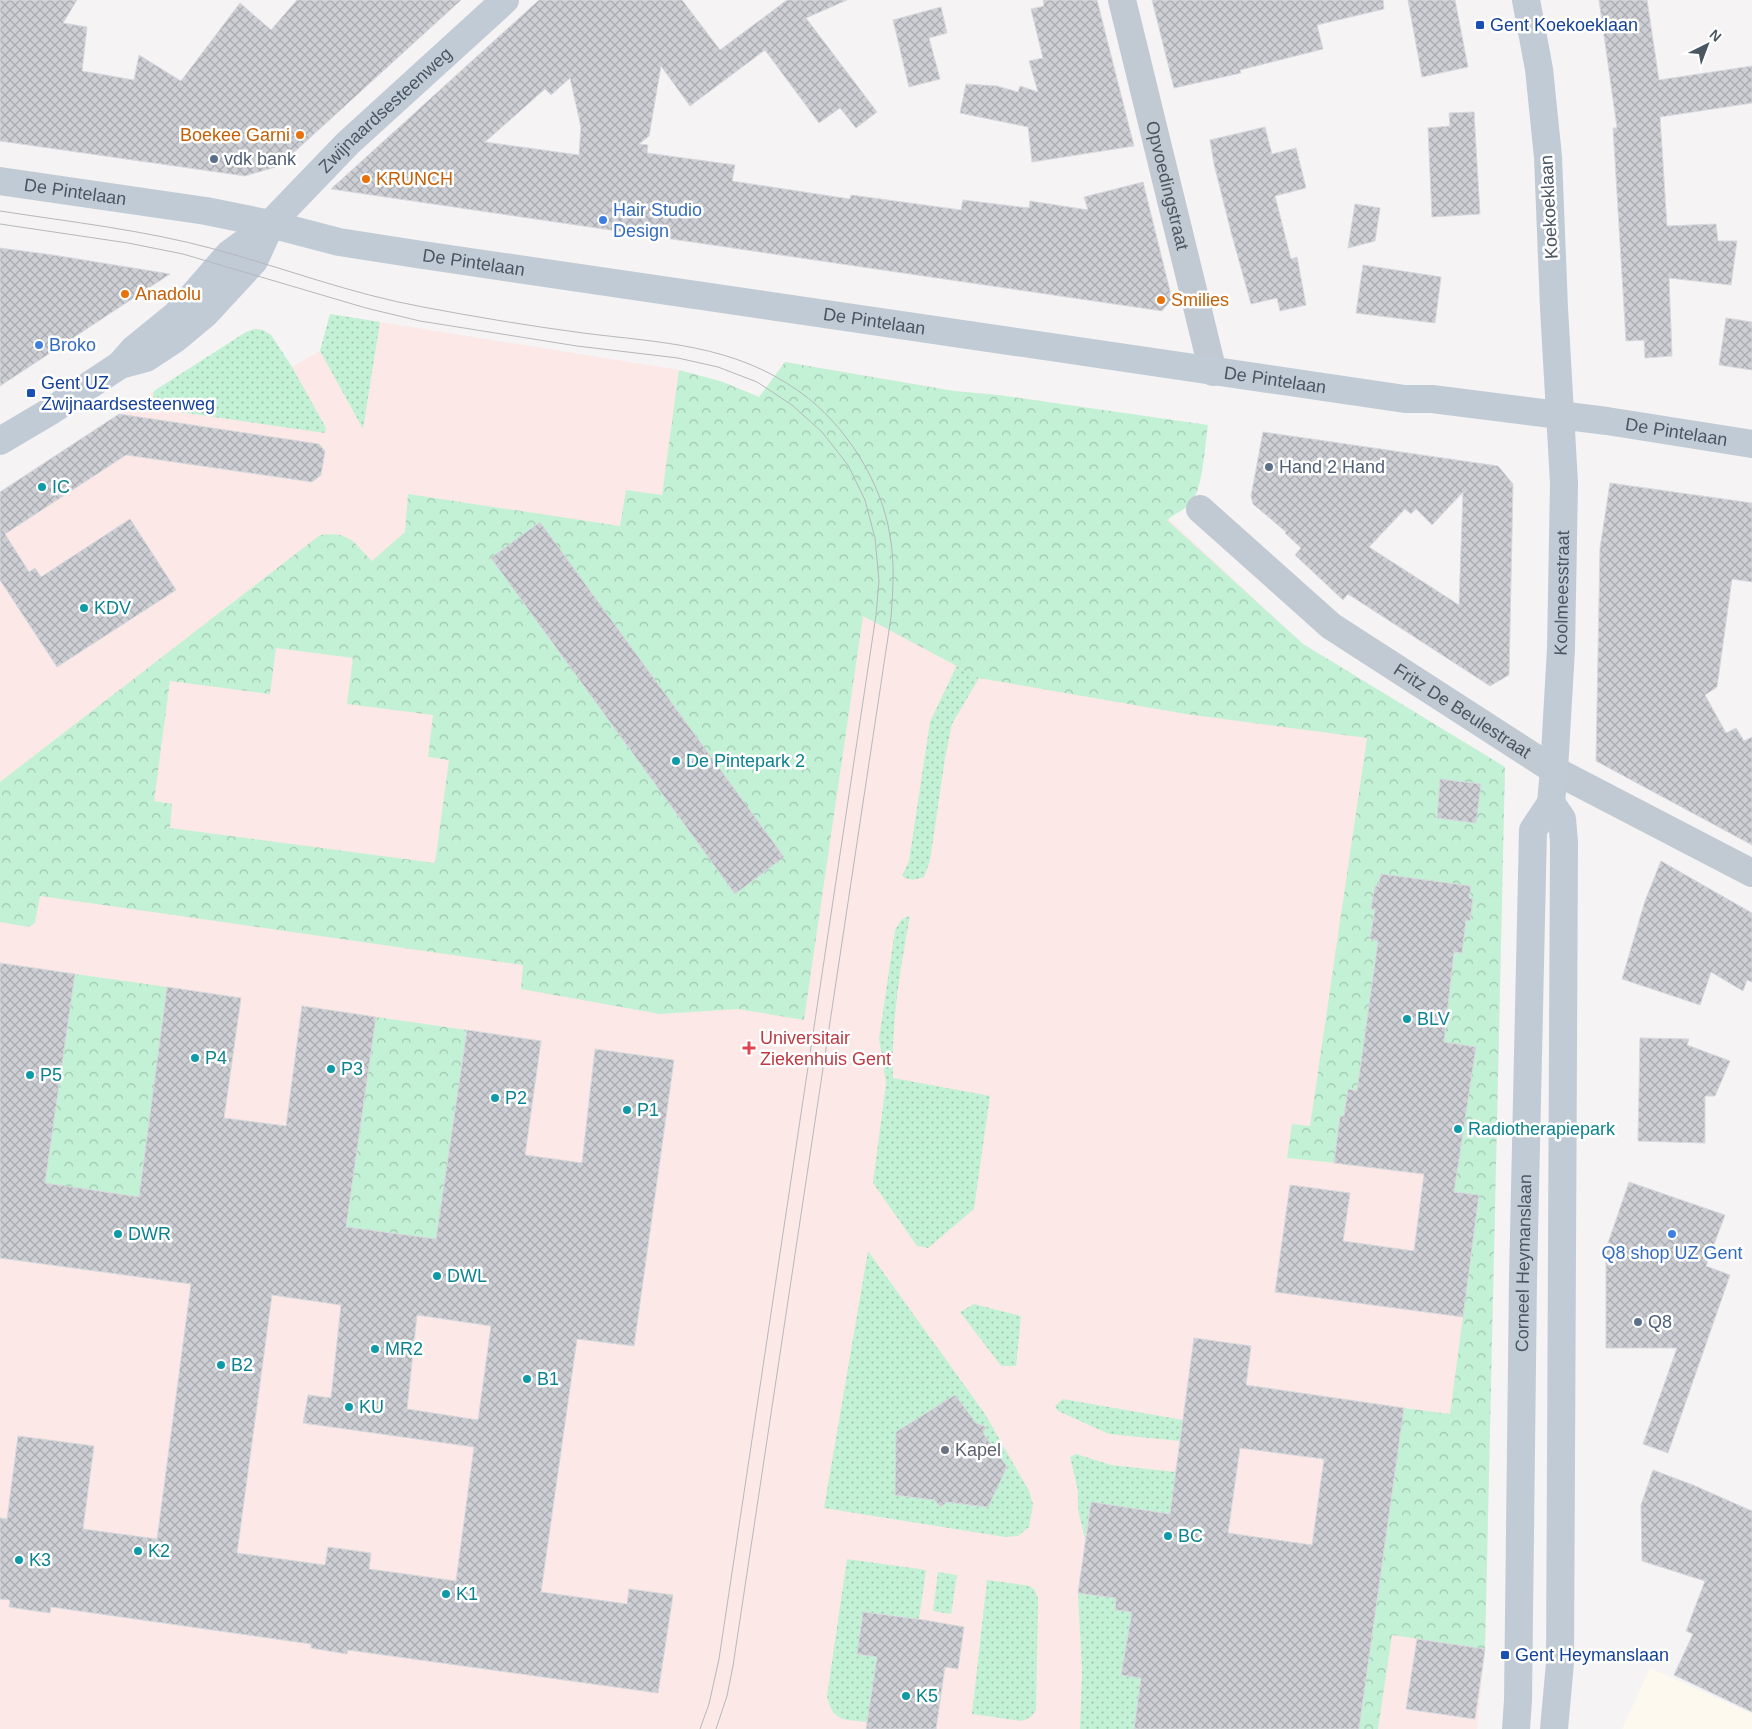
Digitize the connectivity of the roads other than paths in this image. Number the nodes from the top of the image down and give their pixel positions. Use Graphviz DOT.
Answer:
graph roads {
  1 [pos="505,0"];
  2 [pos="1122,0"];
  3 [pos="1526,0"];
  4 [pos="0,181"];
  5 [pos="270,224"];
  6 [pos="1214,372"];
  7 [pos="1560,416"];
  8 [pos="0,441"];
  9 [pos="1752,444"];
  10 [pos="1200,509"];
  11 [pos="1554,770"];
  12 [pos="1551,803"];
  13 [pos="1752,873"];
  14 [pos="1516,1729"];
  15 [pos="1554,1729"];
  1 -- 5 [label="street, Zwijnaardsesteenweg"];
  2 -- 6 [label="street, Opvoedingstraat"];
  3 -- 7 [label="street, Koekoeklaan"];
  4 -- 5 [label="street, De Pintelaan"];
  5 -- 6 [label="street, De Pintelaan"];
  5 -- 8 [label="street, Zwijnaardsesteenweg"];
  6 -- 7 [label="street, De Pintelaan"];
  7 -- 9 [label="street, De Pintelaan"];
  7 -- 11 [label="street, Koolmeesstraat"];
  10 -- 11 [label="street, Fritz De Beulestraat"];
  11 -- 12 [label="street, Corneel Heymanslaan"];
  11 -- 13 [label="street, Fritz De Beulestraat"];
  12 -- 14 [label="street, Corneel Heymanslaan"];
  12 -- 15 [label="street"];
}
